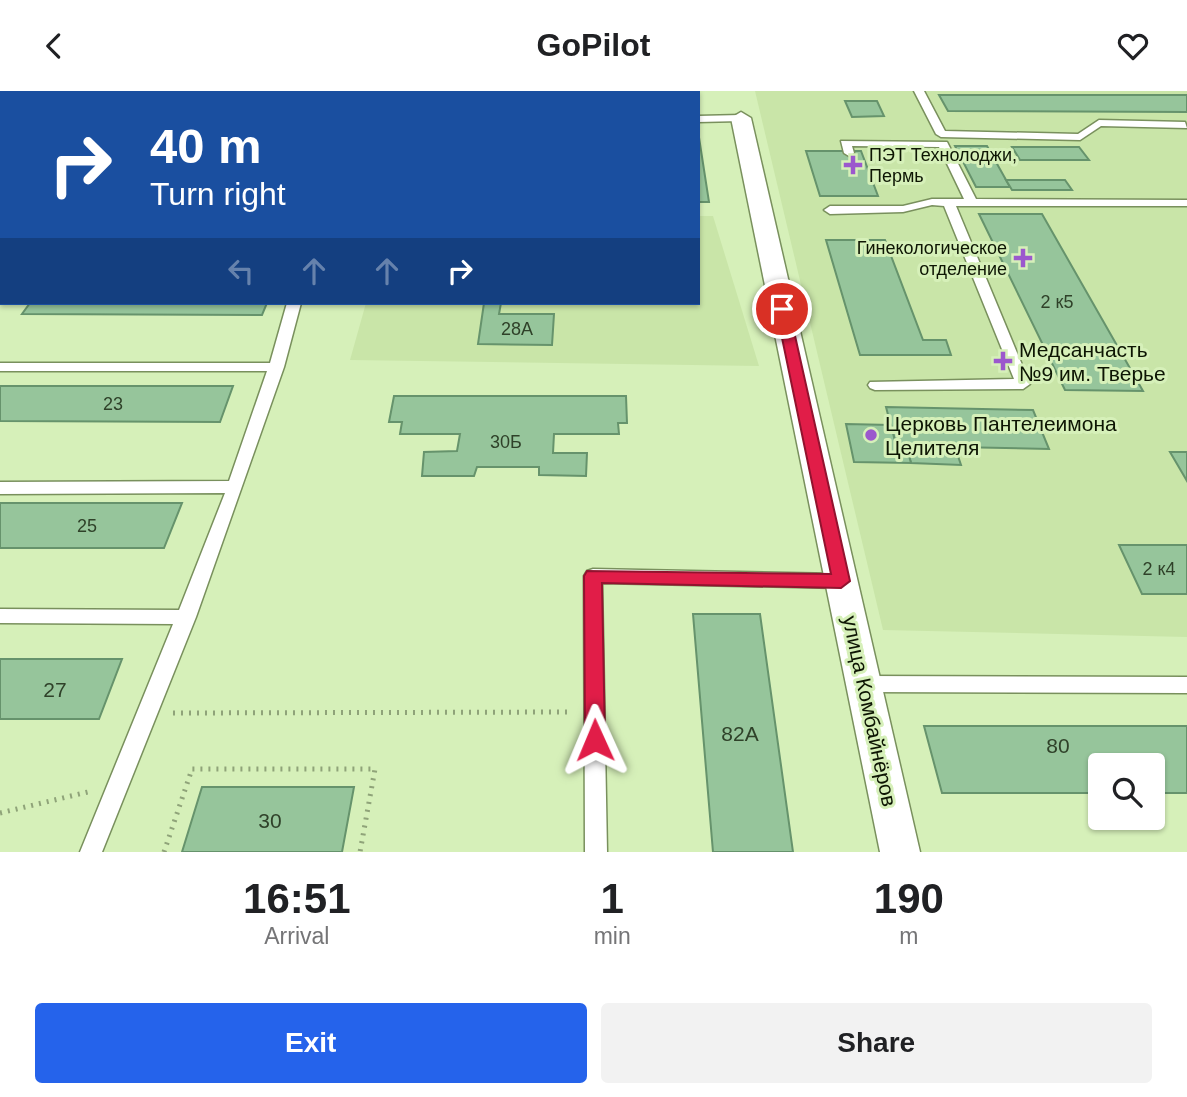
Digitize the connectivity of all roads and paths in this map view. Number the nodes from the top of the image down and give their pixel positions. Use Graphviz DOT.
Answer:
graph roads {
  1 [pos="919,91"];
  2 [pos="741,118"];
  3 [pos="700,119"];
  4 [pos="1186,123"];
  5 [pos="849,153"];
  6 [pos="949,202"];
  7 [pos="972,202"];
  8 [pos="1187,203"];
  9 [pos="830,209"];
  10 [pos="293,305"];
  11 [pos="277,366"];
  12 [pos="0,367"];
  13 [pos="875,385"];
  14 [pos="234,487"];
  15 [pos="0,488"];
  16 [pos="841,581"];
  17 [pos="0,616"];
  18 [pos="187,617"];
  19 [pos="864,684"];
  20 [pos="1187,685"];
  21 [pos="594,712"];
  22 [pos="147,713"];
  23 [pos="117,785"];
  24 [pos="0,813"];
  25 [pos="91,852"];
  26 [pos="164,852"];
  27 [pos="360,852"];
  28 [pos="596,852"];
  29 [pos="900,852"];
  1 -- 4 [label="lane"];
  2 -- 3 [label="lane"];
  2 -- 16 [label="street, улица Комбайнёров"];
  5 -- 7 [label="lane"];
  6 -- 7 [label="lane"];
  6 -- 9 [label="lane"];
  6 -- 13 [label="lane"];
  7 -- 8 [label="lane"];
  10 -- 11 [label="lane"];
  11 -- 12 [label="lane"];
  11 -- 14 [label="lane"];
  14 -- 15 [label="lane"];
  14 -- 18 [label="lane"];
  16 -- 19 [label="street, улица Комбайнёров"];
  16 -- 21 [label="lane"];
  17 -- 18 [label="lane"];
  18 -- 22 [label="lane"];
  19 -- 20 [label="lane"];
  19 -- 29 [label="street, улица Комбайнёров"];
  21 -- 22 [label="path"];
  21 -- 28 [label="lane"];
  22 -- 23 [label="lane"];
  23 -- 24 [label="path"];
  23 -- 25 [label="lane"];
  26 -- 27 [label="path"];
}
